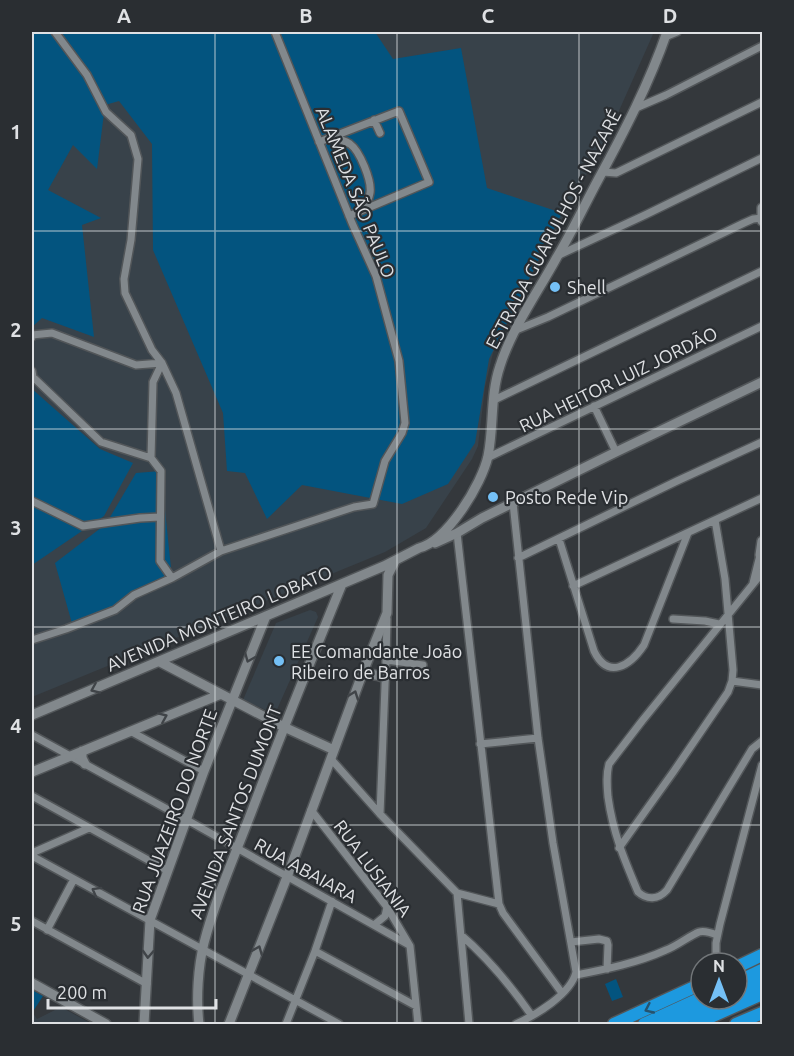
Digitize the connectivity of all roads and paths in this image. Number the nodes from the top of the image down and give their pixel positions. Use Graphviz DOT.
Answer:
graph roads {
  1 [pos="55,32"];
  2 [pos="275,32"];
  3 [pos="677,32"];
  4 [pos="666,34"];
  5 [pos="762,46"];
  6 [pos="762,102"];
  7 [pos="636,108"];
  8 [pos="374,120"];
  9 [pos="380,133"];
  10 [pos="329,138"];
  11 [pos="319,141"];
  12 [pos="762,158"];
  13 [pos="603,172"];
  14 [pos="762,208"];
  15 [pos="361,211"];
  16 [pos="350,216"];
  17 [pos="762,219"];
  18 [pos="559,255"];
  19 [pos="762,271"];
  20 [pos="762,326"];
  21 [pos="516,330"];
  22 [pos="32,338"];
  23 [pos="162,363"];
  24 [pos="32,371"];
  25 [pos="759,384"];
  26 [pos="494,400"];
  27 [pos="594,406"];
  28 [pos="762,442"];
  29 [pos="616,452"];
  30 [pos="151,458"];
  31 [pos="488,458"];
  32 [pos="762,498"];
  33 [pos="32,501"];
  34 [pos="513,503"];
  35 [pos="459,513"];
  36 [pos="160,517"];
  37 [pos="482,518"];
  38 [pos="715,520"];
  39 [pos="457,533"];
  40 [pos="688,533"];
  41 [pos="559,539"];
  42 [pos="762,541"];
  43 [pos="421,548"];
  44 [pos="221,551"];
  45 [pos="761,557"];
  46 [pos="518,558"];
  47 [pos="395,561"];
  48 [pos="375,570"];
  49 [pos="762,573"];
  50 [pos="172,578"];
  51 [pos="387,581"];
  52 [pos="342,584"];
  53 [pos="753,585"];
  54 [pos="573,586"];
  55 [pos="387,613"];
  56 [pos="728,613"];
  57 [pos="266,616"];
  58 [pos="673,619"];
  59 [pos="719,624"];
  60 [pos="32,640"];
  61 [pos="386,660"];
  62 [pos="160,662"];
  63 [pos="423,664"];
  64 [pos="362,676"];
  65 [pos="385,678"];
  66 [pos="732,681"];
  67 [pos="204,685"];
  68 [pos="762,685"];
  69 [pos="221,694"];
  70 [pos="232,700"];
  71 [pos="200,702"];
  72 [pos="32,715"];
  73 [pos="143,726"];
  74 [pos="284,727"];
  75 [pos="130,731"];
  76 [pos="32,735"];
  77 [pos="538,738"];
  78 [pos="146,740"];
  79 [pos="762,741"];
  80 [pos="480,744"];
  81 [pos="82,751"];
  82 [pos="332,754"];
  83 [pos="70,756"];
  84 [pos="85,764"];
  85 [pos="762,765"];
  86 [pos="204,771"];
  87 [pos="32,772"];
  88 [pos="32,796"];
  89 [pos="311,810"];
  90 [pos="380,814"];
  91 [pos="187,820"];
  92 [pos="89,828"];
  93 [pos="619,848"];
  94 [pos="237,849"];
  95 [pos="32,854"];
  96 [pos="168,871"];
  97 [pos="287,877"];
  98 [pos="74,879"];
  99 [pos="458,892"];
  100 [pos="332,901"];
  101 [pos="499,904"];
  102 [pos="387,907"];
  103 [pos="150,920"];
  104 [pos="32,921"];
  105 [pos="374,926"];
  106 [pos="47,930"];
  107 [pos="461,935"];
  108 [pos="717,935"];
  109 [pos="571,942"];
  110 [pos="409,945"];
  111 [pos="203,949"];
  112 [pos="315,951"];
  113 [pos="716,951"];
  114 [pos="607,969"];
  115 [pos="248,975"];
  116 [pos="576,975"];
  117 [pos="32,983"];
  118 [pos="147,984"];
  119 [pos="689,990"];
  120 [pos="562,993"];
  121 [pos="762,994"];
  122 [pos="295,1001"];
  123 [pos="689,1003"];
  124 [pos="416,1006"];
  125 [pos="699,1011"];
  126 [pos="762,1013"];
  127 [pos="532,1016"];
  128 [pos="106,1024"];
  129 [pos="144,1024"];
  130 [pos="199,1024"];
  131 [pos="230,1024"];
  132 [pos="286,1024"];
  133 [pos="339,1024"];
  134 [pos="418,1024"];
  135 [pos="469,1024"];
  136 [pos="516,1024"];
  137 [pos="614,1024"];
  138 [pos="644,1024"];
  139 [pos="669,1024"];
  140 [pos="695,1024"];
  141 [pos="736,1024"];
  1 -- 23 [label="street"];
  2 -- 11 [label="street, ALAMEDA SÃO PAULO"];
  3 -- 4 [label="street"];
  4 -- 7 [label="main road, ESTRADA GUARULHOS - NAZARÉ"];
  5 -- 7 [label="street"];
  6 -- 13 [label="street"];
  7 -- 13 [label="main road, ESTRADA GUARULHOS - NAZARÉ"];
  8 -- 9 [label="street"];
  8 -- 10 [label="street"];
  8 -- 15 [label="street"];
  10 -- 11 [label="street"];
  10 -- 15 [label="street"];
  11 -- 16 [label="street, ALAMEDA SÃO PAULO"];
  12 -- 18 [label="street"];
  13 -- 18 [label="main road, ESTRADA GUARULHOS - NAZARÉ"];
  14 -- 17 [label="main road"];
  15 -- 16 [label="street"];
  16 -- 44 [label="street, ALAMEDA SÃO PAULO"];
  17 -- 21 [label="street"];
  18 -- 21 [label="main road, ESTRADA GUARULHOS - NAZARÉ"];
  19 -- 26 [label="street"];
  20 -- 27 [label="street, RUA HEITOR LUIZ JORDÃO"];
  21 -- 26 [label="main road, ESTRADA GUARULHOS - NAZARÉ"];
  22 -- 23 [label="street"];
  23 -- 30 [label="street"];
  23 -- 44 [label="street"];
  24 -- 30 [label="street"];
  25 -- 29 [label="main road"];
  26 -- 31 [label="main road, ESTRADA GUARULHOS - NAZARÉ"];
  27 -- 29 [label="street"];
  27 -- 31 [label="street, RUA HEITOR LUIZ JORDÃO"];
  28 -- 41 [label="street"];
  29 -- 34 [label="main road"];
  30 -- 36 [label="street"];
  31 -- 35 [label="main road, ESTRADA GUARULHOS - NAZARÉ"];
  32 -- 38 [label="street"];
  33 -- 36 [label="street"];
  34 -- 37 [label="main road"];
  34 -- 46 [label="street"];
  35 -- 37 [label="main road"];
  35 -- 43 [label="main road, AVENIDA MONTEIRO LOBATO"];
  36 -- 50 [label="street"];
  37 -- 39 [label="main road"];
  38 -- 40 [label="street"];
  38 -- 56 [label="street"];
  39 -- 43 [label="main road"];
  39 -- 80 [label="street"];
  40 -- 54 [label="street"];
  40 -- 54 [label="street"];
  41 -- 46 [label="street"];
  41 -- 54 [label="street"];
  42 -- 45 [label="main road"];
  43 -- 47 [label="main road, AVENIDA MONTEIRO LOBATO"];
  44 -- 50 [label="street"];
  45 -- 53 [label="street"];
  46 -- 77 [label="street"];
  47 -- 48 [label="main road, AVENIDA MONTEIRO LOBATO"];
  47 -- 51 [label="main road"];
  48 -- 51 [label="main road"];
  48 -- 52 [label="main road, AVENIDA MONTEIRO LOBATO"];
  49 -- 53 [label="street"];
  50 -- 60 [label="street"];
  51 -- 55 [label="main road"];
  52 -- 57 [label="main road, AVENIDA MONTEIRO LOBATO"];
  52 -- 74 [label="main road, AVENIDA SANTOS DUMONT"];
  53 -- 56 [label="street"];
  55 -- 61 [label="street"];
  55 -- 64 [label="main road"];
  56 -- 59 [label="street"];
  56 -- 66 [label="street"];
  57 -- 62 [label="main road, AVENIDA MONTEIRO LOBATO"];
  57 -- 70 [label="main road, RUA JUAZEIRO DO NORTE, one-way"];
  58 -- 59 [label="street"];
  59 -- 93 [label="street"];
  61 -- 63 [label="street"];
  61 -- 65 [label="street"];
  62 -- 67 [label="main road"];
  62 -- 72 [label="main road, AVENIDA MONTEIRO LOBATO, one-way"];
  64 -- 65 [label="main road"];
  82 -- 64 [label="main road, one-way"];
  65 -- 90 [label="street"];
  66 -- 68 [label="street"];
  66 -- 93 [label="street"];
  67 -- 69 [label="main road"];
  67 -- 71 [label="main road"];
  69 -- 70 [label="main road"];
  69 -- 71 [label="main road"];
  70 -- 74 [label="main road"];
  70 -- 86 [label="main road, RUA JUAZEIRO DO NORTE"];
  73 -- 71 [label="main road, one-way"];
  73 -- 75 [label="main road"];
  73 -- 78 [label="street"];
  74 -- 82 [label="main road"];
  74 -- 94 [label="main road, AVENIDA SANTOS DUMONT"];
  75 -- 78 [label="street"];
  75 -- 81 [label="main road"];
  76 -- 83 [label="street, RUA ABAIARA"];
  77 -- 80 [label="street"];
  77 -- 109 [label="street"];
  78 -- 86 [label="street"];
  79 -- 93 [label="street"];
  80 -- 101 [label="street"];
  81 -- 83 [label="main road"];
  81 -- 84 [label="main road"];
  82 -- 89 [label="main road"];
  82 -- 90 [label="street"];
  83 -- 84 [label="street, RUA ABAIARA"];
  83 -- 87 [label="main road"];
  84 -- 91 [label="street, RUA ABAIARA"];
  85 -- 108 [label="street"];
  86 -- 91 [label="main road, RUA JUAZEIRO DO NORTE"];
  88 -- 92 [label="street"];
  89 -- 97 [label="main road"];
  89 -- 102 [label="street, RUA LUSIANIA"];
  90 -- 99 [label="street"];
  91 -- 94 [label="street, RUA ABAIARA"];
  91 -- 96 [label="main road, RUA JUAZEIRO DO NORTE"];
  92 -- 95 [label="street"];
  92 -- 96 [label="street"];
  94 -- 97 [label="street, RUA ABAIARA"];
  94 -- 111 [label="main road, AVENIDA SANTOS DUMONT"];
  95 -- 98 [label="street"];
  96 -- 103 [label="main road, RUA JUAZEIRO DO NORTE"];
  97 -- 100 [label="street, RUA ABAIARA"];
  115 -- 97 [label="main road, one-way"];
  103 -- 98 [label="street, one-way"];
  98 -- 106 [label="street"];
  99 -- 101 [label="street"];
  99 -- 107 [label="street"];
  100 -- 105 [label="street, RUA ABAIARA"];
  100 -- 112 [label="street"];
  101 -- 120 [label="street"];
  102 -- 105 [label="street"];
  102 -- 110 [label="street, RUA LUSIANIA"];
  103 -- 111 [label="street"];
  103 -- 118 [label="main road, RUA JUAZEIRO DO NORTE, one-way"];
  104 -- 106 [label="street"];
  105 -- 110 [label="street, RUA ABAIARA"];
  106 -- 118 [label="street"];
  107 -- 127 [label="street"];
  107 -- 135 [label="street"];
  108 -- 113 [label="street"];
  108 -- 114 [label="street"];
  109 -- 114 [label="street"];
  109 -- 116 [label="street"];
  110 -- 124 [label="street"];
  111 -- 115 [label="street"];
  111 -- 130 [label="main road, AVENIDA SANTOS DUMONT"];
  112 -- 122 [label="street"];
  112 -- 124 [label="street"];
  114 -- 116 [label="street"];
  115 -- 122 [label="street"];
  115 -- 131 [label="main road"];
  116 -- 120 [label="street"];
  117 -- 128 [label="main road"];
  118 -- 129 [label="main road, RUA JUAZEIRO DO NORTE"];
  119 -- 137 [label="highway, one-way"];
  120 -- 127 [label="street"];
  121 -- 140 [label="highway"];
  122 -- 132 [label="street"];
  122 -- 133 [label="street"];
  123 -- 138 [label="highway"];
  124 -- 134 [label="street"];
  125 -- 139 [label="highway"];
  126 -- 141 [label="highway"];
  127 -- 136 [label="street"];
}
